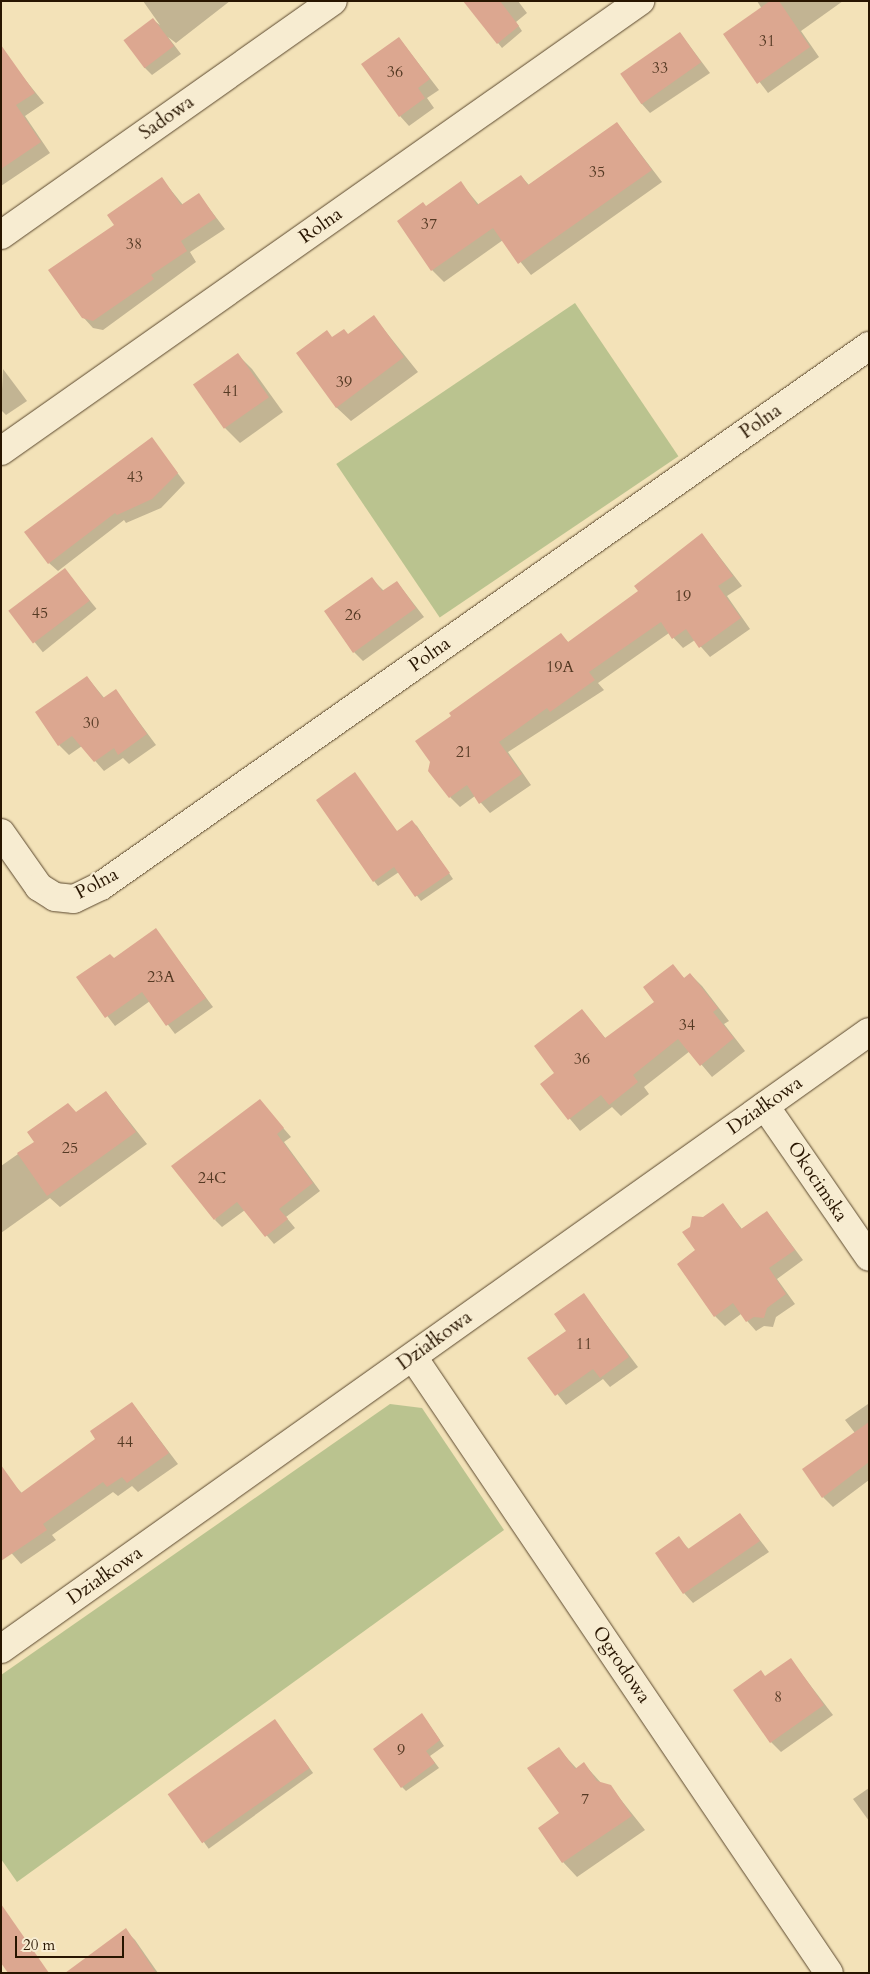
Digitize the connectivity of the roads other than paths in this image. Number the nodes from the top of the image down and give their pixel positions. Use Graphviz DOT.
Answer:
graph roads {
  1 [pos="333,1"];
  2 [pos="640,1"];
  3 [pos="1,235"];
  4 [pos="869,346"];
  5 [pos="1,451"];
  6 [pos="1,833"];
  7 [pos="869,1032"];
  8 [pos="765,1106"];
  9 [pos="869,1257"];
  10 [pos="413,1357"];
  11 [pos="1,1649"];
  12 [pos="829,1973"];
  1 -- 3 [label="street, Sadowa"];
  2 -- 5 [label="street, Rolna"];
  4 -- 6 [label="street, Polna"];
  7 -- 8 [label="street, Działkowa"];
  8 -- 9 [label="street, Okocimska"];
  8 -- 10 [label="street, Działkowa"];
  10 -- 11 [label="street, Działkowa"];
  10 -- 12 [label="street, Ogrodowa"];
}
